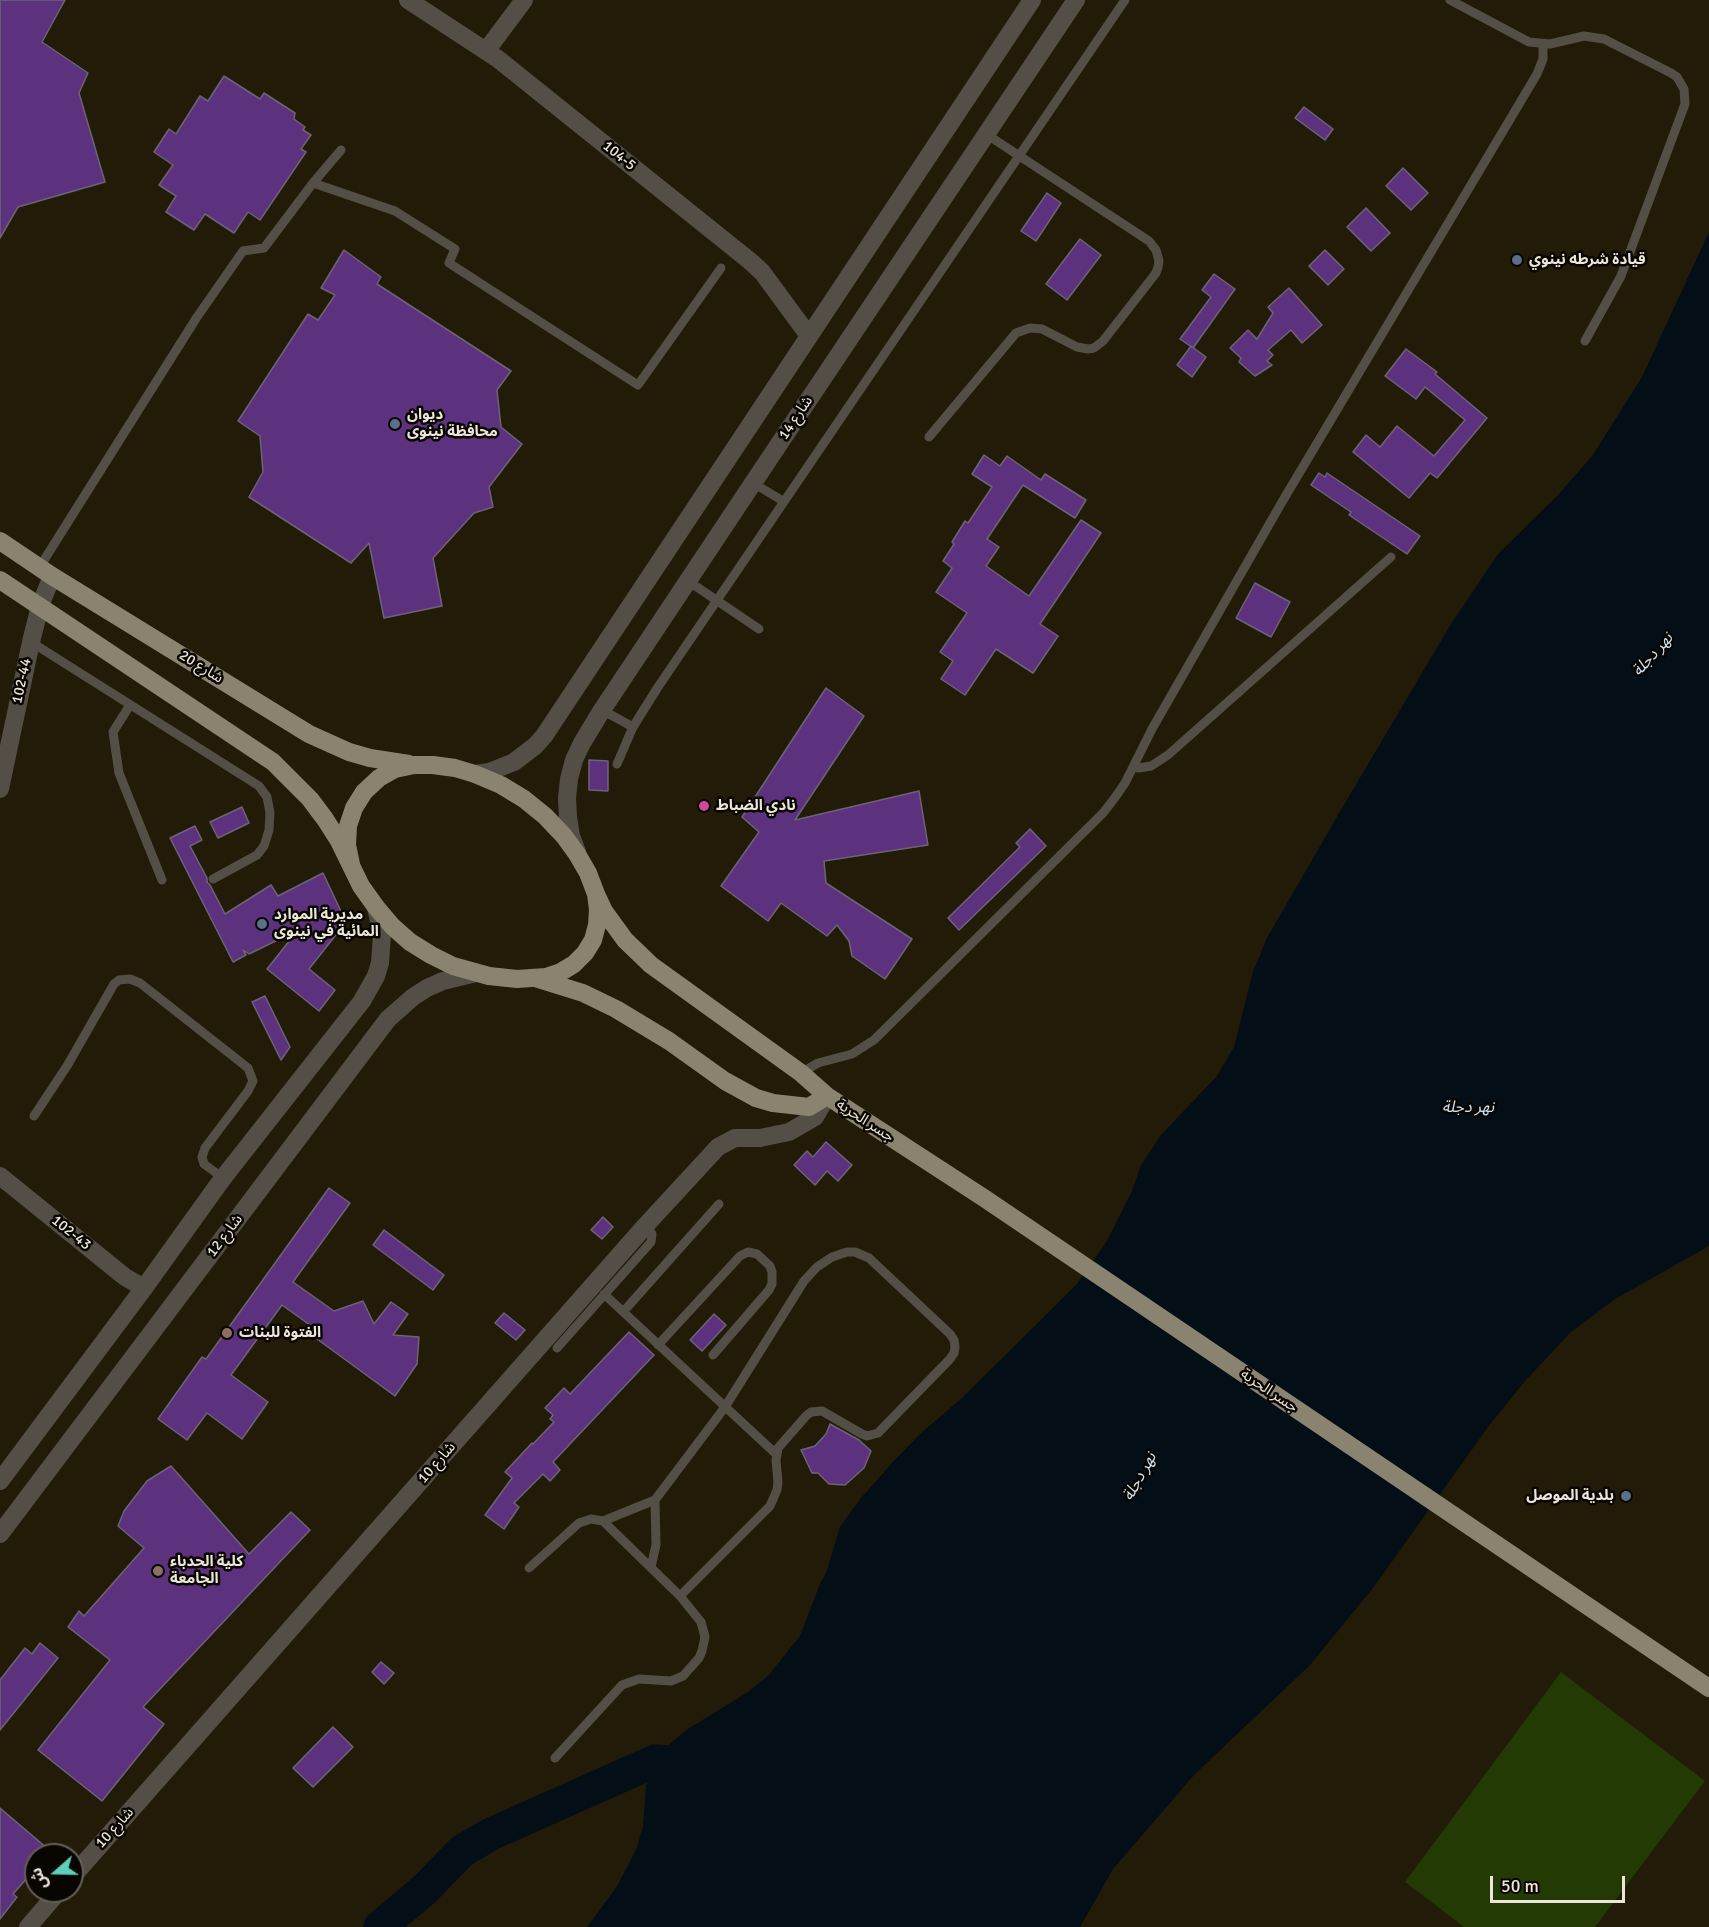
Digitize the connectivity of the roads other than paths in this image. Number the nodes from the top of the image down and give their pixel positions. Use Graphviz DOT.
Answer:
graph roads {
  1 [pos="408,0"];
  2 [pos="524,0"];
  3 [pos="1032,0"];
  4 [pos="1076,0"];
  5 [pos="1125,0"];
  6 [pos="1450,0"];
  7 [pos="1543,44"];
  8 [pos="486,51"];
  9 [pos="986,134"];
  10 [pos="341,150"];
  11 [pos="1018,155"];
  12 [pos="313,183"];
  13 [pos="721,268"];
  14 [pos="809,336"];
  15 [pos="1585,340"];
  16 [pos="928,437"];
  17 [pos="753,483"];
  18 [pos="783,501"];
  19 [pos="0,542"];
  20 [pos="1391,556"];
  21 [pos="46,572"];
  22 [pos="0,580"];
  23 [pos="688,581"];
  24 [pos="717,600"];
  25 [pos="40,606"];
  26 [pos="759,629"];
  27 [pos="31,642"];
  28 [pos="130,705"];
  29 [pos="602,710"];
  30 [pos="633,727"];
  31 [pos="617,764"];
  32 [pos="414,765"];
  33 [pos="1134,766"];
  34 [pos="475,774"];
  35 [pos="0,789"];
  36 [pos="577,854"];
  37 [pos="351,864"];
  38 [pos="213,879"];
  39 [pos="162,880"];
  40 [pos="596,894"];
  41 [pos="376,907"];
  42 [pos="476,973"];
  43 [pos="531,978"];
  44 [pos="801,1073"];
  45 [pos="827,1096"];
  46 [pos="34,1116"];
  47 [pos="0,1176"];
  48 [pos="223,1178"];
  49 [pos="719,1204"];
  50 [pos="646,1225"];
  51 [pos="144,1288"];
  52 [pos="604,1294"];
  53 [pos="623,1312"];
  54 [pos="658,1345"];
  55 [pos="556,1348"];
  56 [pos="713,1355"];
  57 [pos="725,1407"];
  58 [pos="776,1454"];
  59 [pos="3,1477"];
  60 [pos="32,1490"];
  61 [pos="655,1500"];
  62 [pos="603,1521"];
  63 [pos="0,1534"];
  64 [pos="651,1567"];
  65 [pos="529,1568"];
  66 [pos="680,1596"];
  67 [pos="1709,1688"];
  68 [pos="555,1758"];
  69 [pos="84,1863"];
  70 [pos="48,1903"];
  71 [pos="27,1927"];
  1 -- 8 [label="street, 104-5"];
  2 -- 8 [label="street"];
  3 -- 14 [label="street"];
  4 -- 9 [label="street, شارع 14"];
  5 -- 11 [label="lane"];
  6 -- 7 [label="lane"];
  7 -- 15 [label="lane"];
  7 -- 33 [label="lane"];
  8 -- 14 [label="street, 104-5"];
  9 -- 11 [label="lane"];
  9 -- 17 [label="street, شارع 14"];
  10 -- 12 [label="lane"];
  11 -- 16 [label="lane"];
  11 -- 18 [label="lane"];
  12 -- 13 [label="lane"];
  12 -- 21 [label="lane"];
  14 -- 34 [label="street"];
  17 -- 18 [label="lane"];
  17 -- 23 [label="street, شارع 14"];
  18 -- 24 [label="lane"];
  19 -- 21 [label="main road, شارع 20"];
  20 -- 33 [label="lane"];
  21 -- 25 [label="street, 102-44"];
  21 -- 32 [label="main road, شارع 20"];
  22 -- 25 [label="main road"];
  23 -- 24 [label="lane"];
  23 -- 29 [label="street, شارع 14"];
  24 -- 26 [label="lane"];
  24 -- 30 [label="lane"];
  25 -- 27 [label="street, 102-44"];
  25 -- 37 [label="main road"];
  27 -- 28 [label="lane"];
  27 -- 35 [label="street, 102-44"];
  28 -- 38 [label="lane"];
  28 -- 39 [label="lane"];
  29 -- 30 [label="lane"];
  29 -- 36 [label="street, شارع 14"];
  30 -- 31 [label="lane"];
  32 -- 34 [label="main road, شارع 20"];
  32 -- 37 [label="main road"];
  33 -- 44 [label="lane"];
  34 -- 36 [label="main road, جسر الحرية"];
  36 -- 40 [label="main road, جسر الحرية"];
  37 -- 41 [label="main road"];
  40 -- 43 [label="main road"];
  40 -- 44 [label="main road, جسر الحرية"];
  41 -- 42 [label="main road"];
  41 -- 48 [label="street"];
  42 -- 43 [label="main road"];
  42 -- 60 [label="street, شارع 12"];
  43 -- 45 [label="main road, جسر الحرية"];
  44 -- 45 [label="main road, جسر الحرية"];
  45 -- 50 [label="street, شارع 10"];
  45 -- 67 [label="main road, جسر الحرية"];
  46 -- 48 [label="lane"];
  47 -- 51 [label="street, 102-43"];
  48 -- 51 [label="street"];
  49 -- 53 [label="lane"];
  50 -- 52 [label="lane"];
  50 -- 69 [label="street, شارع 10"];
  51 -- 59 [label="street"];
  52 -- 53 [label="lane"];
  52 -- 55 [label="lane"];
  53 -- 54 [label="lane"];
  54 -- 56 [label="lane"];
  54 -- 57 [label="lane"];
  57 -- 58 [label="lane"];
  57 -- 58 [label="lane"];
  57 -- 61 [label="lane"];
  58 -- 66 [label="lane"];
  59 -- 60 [label="street"];
  60 -- 63 [label="street, شارع 12"];
  61 -- 62 [label="lane"];
  61 -- 64 [label="lane"];
  62 -- 64 [label="lane"];
  62 -- 65 [label="lane"];
  64 -- 66 [label="lane"];
  66 -- 68 [label="lane"];
  70 -- 71 [label="street"];
}
